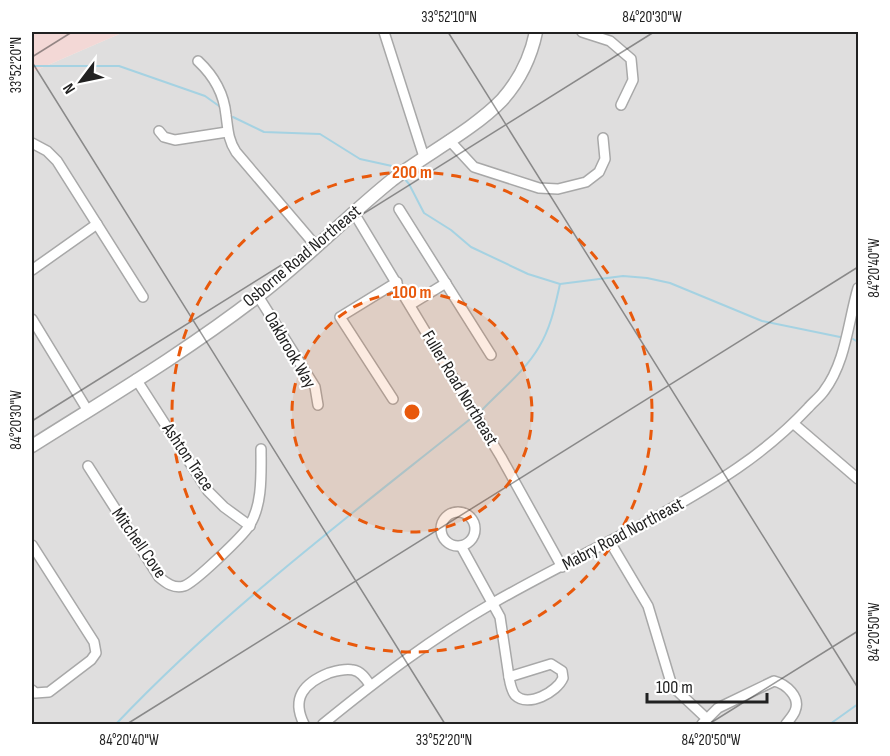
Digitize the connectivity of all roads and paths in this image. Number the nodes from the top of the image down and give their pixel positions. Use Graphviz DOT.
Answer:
graph roads {
  1 [pos="384,32"];
  2 [pos="536,32"];
  3 [pos="582,32"];
  4 [pos="198,62"];
  5 [pos="621,105"];
  6 [pos="159,131"];
  7 [pos="227,132"];
  8 [pos="603,138"];
  9 [pos="449,140"];
  10 [pos="32,143"];
  11 [pos="420,160"];
  12 [pos="399,209"];
  13 [pos="354,213"];
  14 [pos="97,224"];
  15 [pos="316,246"];
  16 [pos="32,270"];
  17 [pos="396,282"];
  18 [pos="446,283"];
  19 [pos="858,288"];
  20 [pos="258,296"];
  21 [pos="143,297"];
  22 [pos="410,305"];
  23 [pos="32,319"];
  24 [pos="491,355"];
  25 [pos="136,379"];
  26 [pos="393,399"];
  27 [pos="318,405"];
  28 [pos="88,411"];
  29 [pos="794,424"];
  30 [pos="32,446"];
  31 [pos="261,448"];
  32 [pos="88,466"];
  33 [pos="858,479"];
  34 [pos="249,526"];
  35 [pos="609,543"];
  36 [pos="32,545"];
  37 [pos="461,546"];
  38 [pos="562,567"];
  39 [pos="494,603"];
  40 [pos="509,677"];
  41 [pos="370,686"];
  42 [pos="32,690"];
  43 [pos="704,721"];
  44 [pos="304,724"];
  45 [pos="322,724"];
  46 [pos="786,724"];
  1 -- 11 [label="street"];
  2 -- 9 [label="street, Osborne Road Northeast"];
  3 -- 5 [label="street"];
  4 -- 7 [label="street"];
  6 -- 7 [label="street"];
  7 -- 15 [label="street"];
  8 -- 9 [label="street"];
  9 -- 11 [label="street, Osborne Road Northeast"];
  10 -- 14 [label="street"];
  11 -- 13 [label="street, Osborne Road Northeast"];
  12 -- 18 [label="street"];
  13 -- 15 [label="street, Osborne Road Northeast"];
  13 -- 17 [label="street, Fuller Road Northeast"];
  14 -- 16 [label="street"];
  14 -- 21 [label="street"];
  15 -- 20 [label="street, Osborne Road Northeast"];
  17 -- 22 [label="street, Fuller Road Northeast"];
  17 -- 26 [label="street"];
  18 -- 22 [label="street"];
  18 -- 24 [label="street"];
  19 -- 29 [label="street, Mabry Road Northeast"];
  20 -- 25 [label="street, Osborne Road Northeast"];
  20 -- 27 [label="street, Oakbrook Way"];
  22 -- 38 [label="street, Fuller Road Northeast"];
  23 -- 28 [label="street"];
  25 -- 28 [label="street, Osborne Road Northeast"];
  25 -- 34 [label="street, Ashton Trace"];
  28 -- 30 [label="street, Osborne Road Northeast"];
  29 -- 33 [label="street"];
  29 -- 35 [label="street, Mabry Road Northeast"];
  31 -- 34 [label="street, Mitchell Cove"];
  32 -- 34 [label="street, Mitchell Cove"];
  35 -- 38 [label="street, Mabry Road Northeast"];
  35 -- 43 [label="street"];
  36 -- 42 [label="street"];
  37 -- 39 [label="street"];
  38 -- 39 [label="street, Mabry Road Northeast"];
  39 -- 40 [label="street"];
  39 -- 41 [label="street, Mabry Road Northeast"];
  40 -- 40 [label="street"];
  41 -- 44 [label="street"];
  41 -- 45 [label="street, Mabry Road Northeast"];
  43 -- 46 [label="street"];
}
